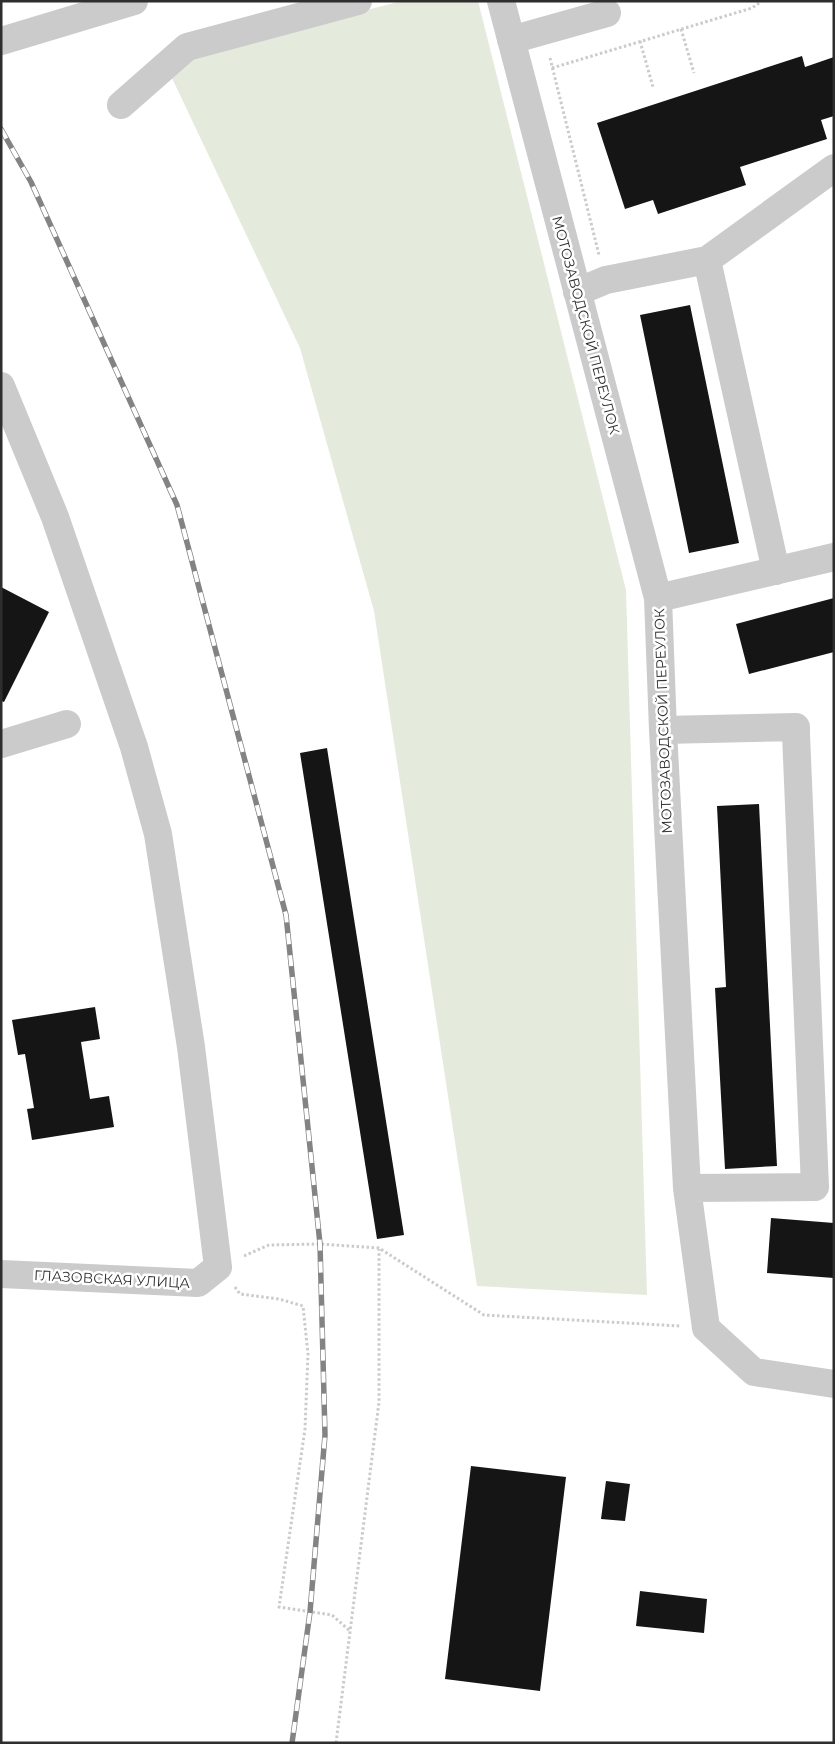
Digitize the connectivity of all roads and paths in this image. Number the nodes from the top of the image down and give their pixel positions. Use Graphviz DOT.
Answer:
graph roads {
  1 [pos="134,1"];
  2 [pos="358,1"];
  3 [pos="501,1"];
  4 [pos="762,1"];
  5 [pos="607,12"];
  6 [pos="681,29"];
  7 [pos="543,30"];
  8 [pos="11,38"];
  9 [pos="511,40"];
  10 [pos="640,41"];
  11 [pos="552,68"];
  12 [pos="694,73"];
  13 [pos="653,87"];
  14 [pos="121,105"];
  15 [pos="834,168"];
  16 [pos="707,260"];
  17 [pos="606,280"];
  18 [pos="578,292"];
  19 [pos="1,386"];
  20 [pos="834,557"];
  21 [pos="776,571"];
  22 [pos="658,598"];
  23 [pos="67,724"];
  24 [pos="663,730"];
  25 [pos="1,744"];
  26 [pos="687,1188"];
  27 [pos="824,1188"];
  28 [pos="379,1248"];
  29 [pos="218,1267"];
  30 [pos="1,1274"];
  31 [pos="706,1328"];
  32 [pos="826,1383"];
  33 [pos="350,1631"];
  34 [pos="336,1743"];
  1 -- 8 [label="street"];
  2 -- 14 [label="street"];
  3 -- 9 [label="street, МОТОЗАВОДСКОЙ ПЕРЕУЛОК"];
  4 -- 6 [label="path"];
  5 -- 7 [label="street"];
  6 -- 10 [label="path"];
  6 -- 12 [label="path"];
  7 -- 9 [label="street"];
  7 -- 11 [label="path"];
  9 -- 18 [label="street, МОТОЗАВОДСКОЙ ПЕРЕУЛОК"];
  10 -- 11 [label="path"];
  10 -- 13 [label="path"];
  11 -- 17 [label="path"];
  15 -- 16 [label="street"];
  16 -- 17 [label="street"];
  16 -- 21 [label="street"];
  17 -- 18 [label="street"];
  18 -- 22 [label="street, МОТОЗАВОДСКОЙ ПЕРЕУЛОК"];
  19 -- 29 [label="street"];
  20 -- 21 [label="street"];
  21 -- 22 [label="street"];
  22 -- 24 [label="street, МОТОЗАВОДСКОЙ ПЕРЕУЛОК"];
  23 -- 25 [label="street"];
  24 -- 26 [label="street, МОТОЗАВОДСКОЙ ПЕРЕУЛОК"];
  24 -- 27 [label="street"];
  26 -- 27 [label="street"];
  26 -- 31 [label="street, МОТОЗАВОДСКОЙ ПЕРЕУЛОК"];
  28 -- 29 [label="path"];
  28 -- 31 [label="path"];
  28 -- 33 [label="path"];
  29 -- 30 [label="street, ГЛАЗОВСКАЯ УЛИЦА"];
  29 -- 33 [label="path"];
  31 -- 32 [label="street"];
  33 -- 34 [label="path"];
}
